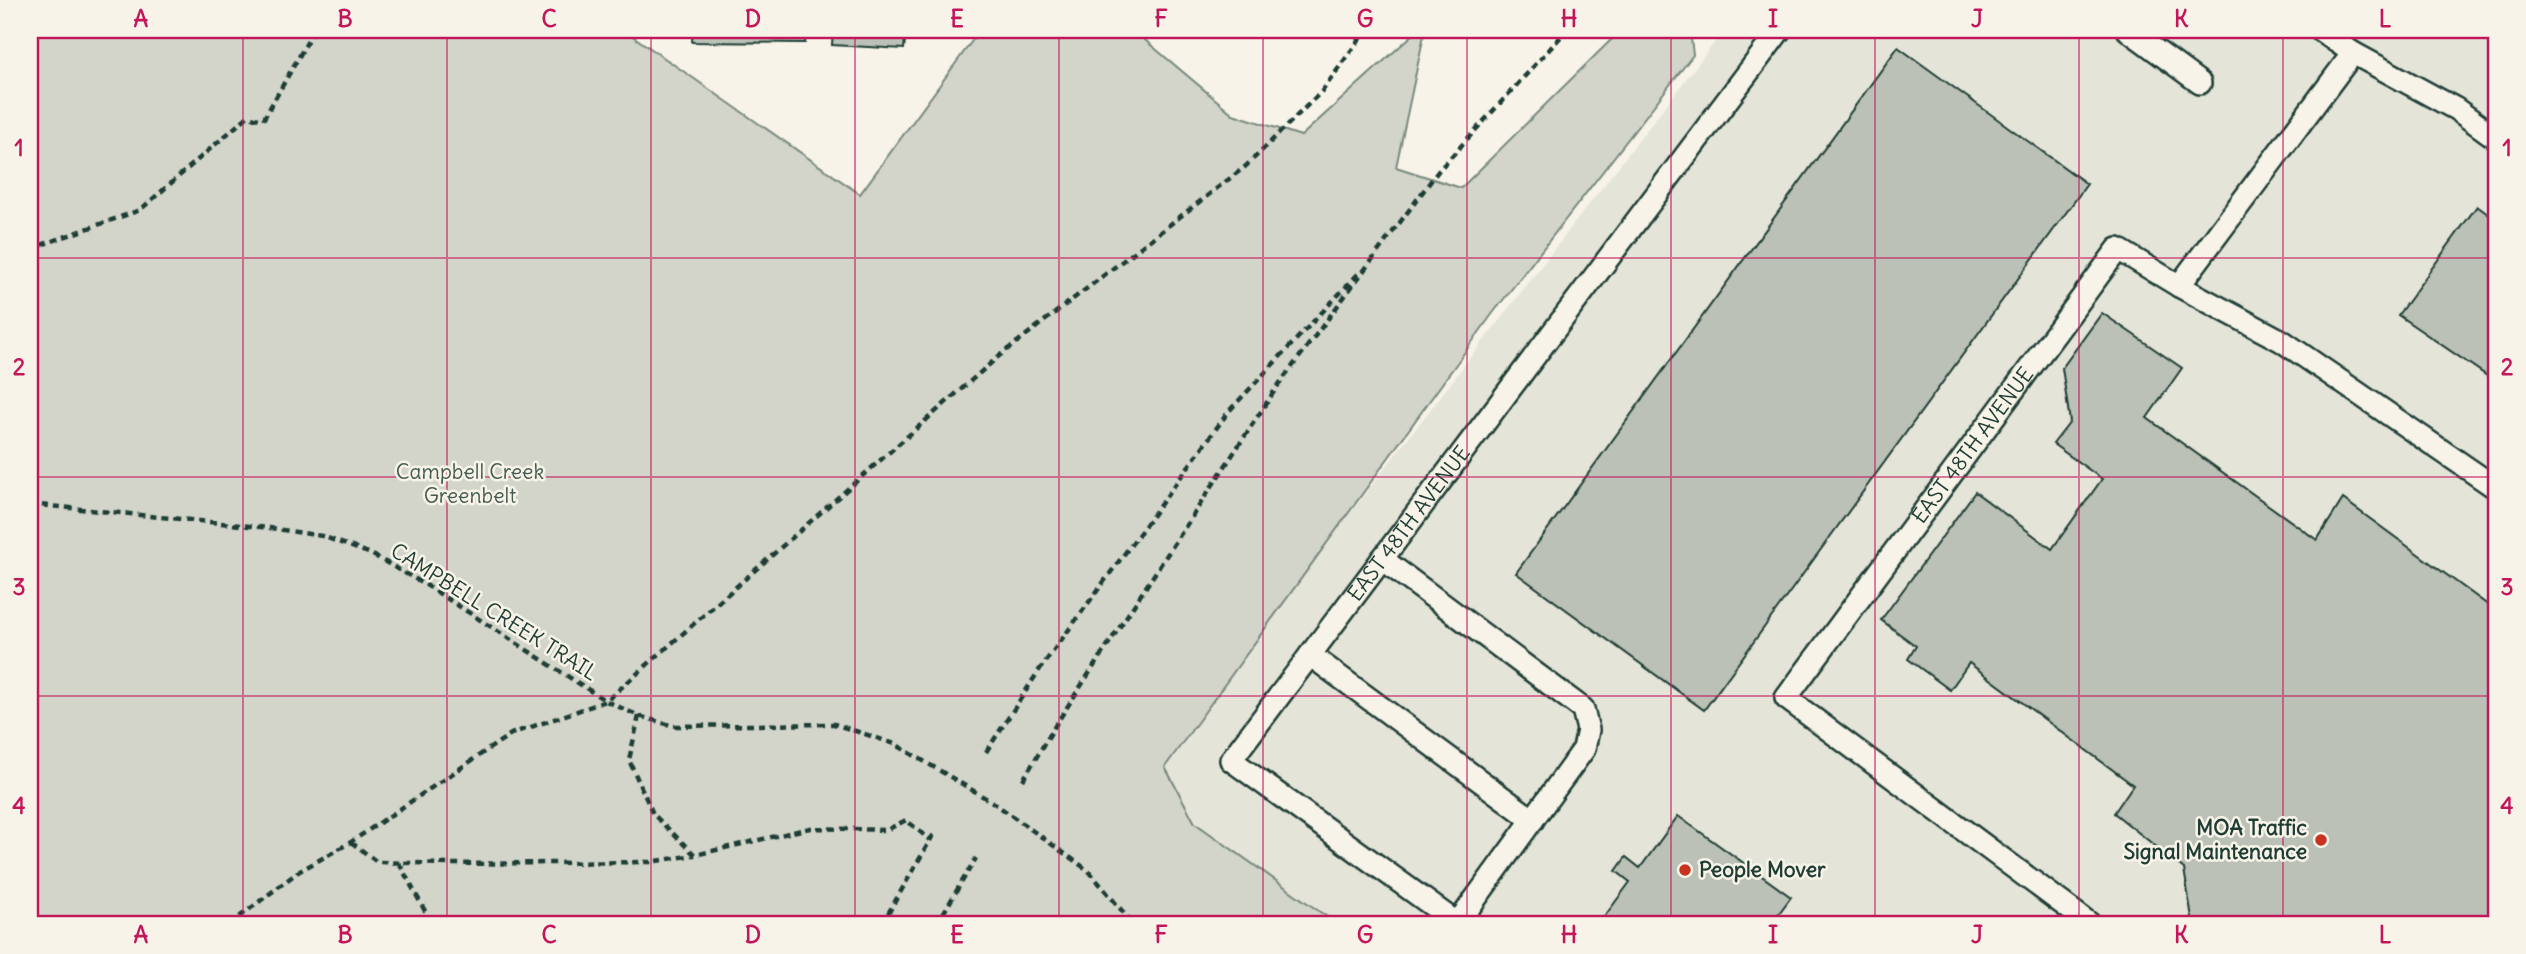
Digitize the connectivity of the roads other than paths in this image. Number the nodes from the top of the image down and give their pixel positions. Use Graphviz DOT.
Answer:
graph roads {
  1 [pos="1780,30"];
  2 [pos="2128,30"];
  3 [pos="2320,30"];
  4 [pos="2353,53"];
  5 [pos="2200,83"];
  6 [pos="2496,138"];
  7 [pos="2179,286"];
  8 [pos="2496,488"];
  9 [pos="1382,559"];
  10 [pos="1310,655"];
  11 [pos="1533,820"];
  12 [pos="1457,924"];
  13 [pos="2090,924"];
  1 -- 9 [label="lane, EAST 48TH AVENUE"];
  2 -- 5 [label="lane"];
  3 -- 4 [label="lane"];
  4 -- 6 [label="lane"];
  4 -- 7 [label="lane"];
  7 -- 8 [label="lane, EAST 48TH AVENUE"];
  7 -- 13 [label="lane, EAST 48TH AVENUE"];
  9 -- 10 [label="lane, EAST 48TH AVENUE"];
  9 -- 11 [label="lane"];
  10 -- 11 [label="lane"];
  10 -- 12 [label="lane, EAST 48TH AVENUE"];
  11 -- 12 [label="lane"];
}
